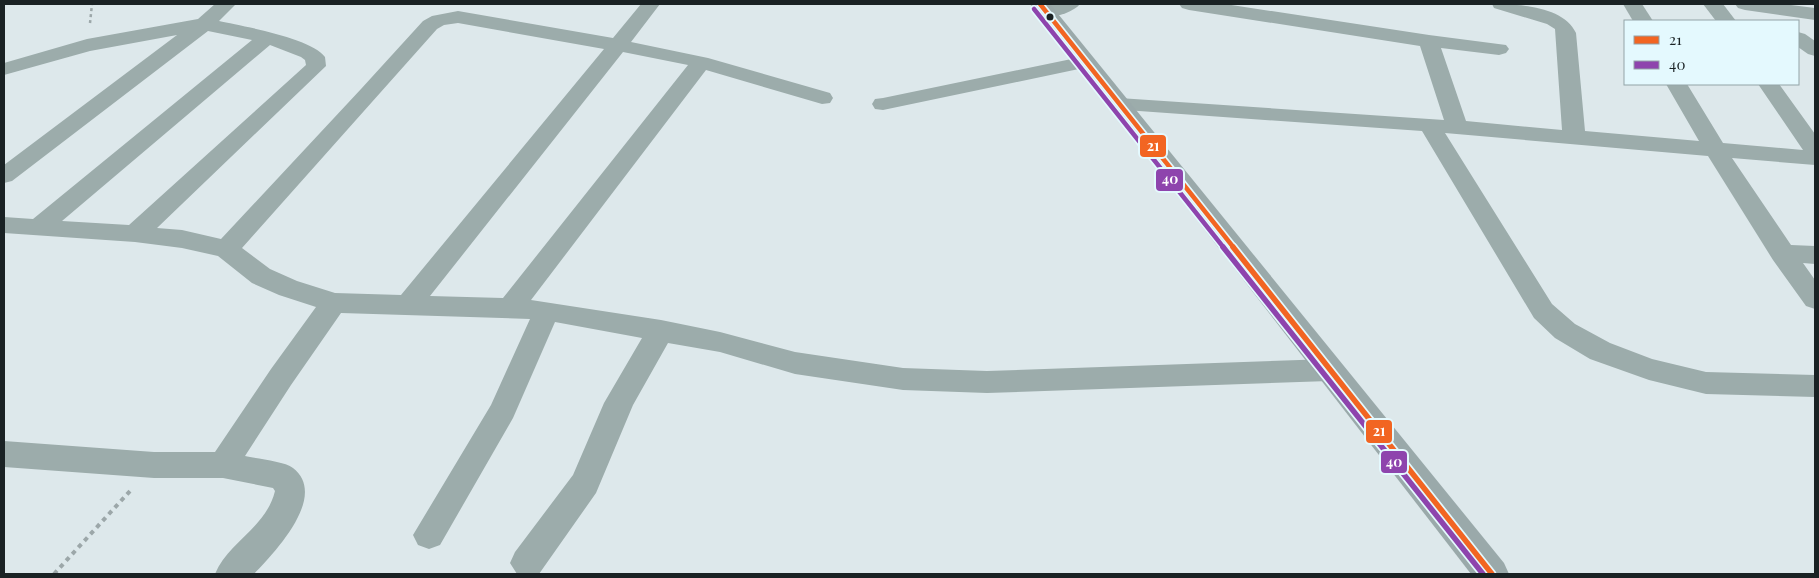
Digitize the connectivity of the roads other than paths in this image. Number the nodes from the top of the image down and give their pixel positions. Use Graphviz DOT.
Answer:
graph roads {
  1 [pos="226,4"];
  2 [pos="651,4"];
  3 [pos="1189,4"];
  4 [pos="1501,4"];
  5 [pos="1633,4"];
  6 [pos="1713,4"];
  7 [pos="1748,4"];
  8 [pos="1052,6"];
  9 [pos="1245,8"];
  10 [pos="1815,14"];
  11 [pos="1642,20"];
  12 [pos="1725,20"];
  13 [pos="1772,20"];
  14 [pos="204,24"];
  15 [pos="267,38"];
  16 [pos="1799,39"];
  17 [pos="1429,41"];
  18 [pos="617,45"];
  19 [pos="1498,49"];
  20 [pos="1815,50"];
  21 [pos="701,62"];
  22 [pos="1086,62"];
  23 [pos="4,69"];
  24 [pos="1679,85"];
  25 [pos="1770,85"];
  26 [pos="822,98"];
  27 [pos="883,104"];
  28 [pos="1119,104"];
  29 [pos="1429,125"];
  30 [pos="1457,127"];
  31 [pos="1574,138"];
  32 [pos="1714,149"];
  33 [pos="1815,150"];
  34 [pos="1815,158"];
  35 [pos="4,176"];
  36 [pos="4,225"];
  37 [pos="38,228"];
  38 [pos="135,234"];
  39 [pos="226,249"];
  40 [pos="1782,254"];
  41 [pos="1815,255"];
  42 [pos="1815,299"];
  43 [pos="334,302"];
  44 [pos="407,306"];
  45 [pos="510,308"];
  46 [pos="547,311"];
  47 [pos="661,330"];
  48 [pos="1329,370"];
  49 [pos="1815,386"];
  50 [pos="4,454"];
  51 [pos="223,465"];
  52 [pos="429,535"];
  53 [pos="527,564"];
  54 [pos="232,574"];
  55 [pos="1492,574"];
  1 -- 14 [label="street"];
  2 -- 18 [label="street"];
  3 -- 9 [label="street"];
  4 -- 31 [label="street"];
  5 -- 11 [label="street"];
  6 -- 12 [label="street"];
  7 -- 10 [label="street"];
  7 -- 13 [label="street"];
  8 -- 22 [label="main road"];
  9 -- 17 [label="street"];
  14 -- 15 [label="street"];
  14 -- 23 [label="street"];
  14 -- 35 [label="street"];
  15 -- 37 [label="street"];
  15 -- 38 [label="street"];
  16 -- 20 [label="street"];
  17 -- 19 [label="street"];
  17 -- 30 [label="street"];
  18 -- 21 [label="street"];
  18 -- 39 [label="street"];
  18 -- 44 [label="street"];
  21 -- 26 [label="street"];
  21 -- 45 [label="street"];
  22 -- 27 [label="street"];
  22 -- 28 [label="main road"];
  24 -- 32 [label="street"];
  25 -- 33 [label="street"];
  28 -- 29 [label="street"];
  28 -- 48 [label="main road"];
  29 -- 30 [label="street"];
  29 -- 49 [label="street"];
  30 -- 31 [label="street"];
  31 -- 32 [label="street"];
  32 -- 34 [label="street"];
  32 -- 40 [label="street"];
  36 -- 37 [label="street"];
  37 -- 38 [label="street"];
  38 -- 39 [label="street"];
  39 -- 43 [label="street"];
  40 -- 41 [label="street"];
  40 -- 42 [label="street"];
  43 -- 44 [label="street"];
  43 -- 51 [label="street"];
  44 -- 45 [label="street"];
  45 -- 46 [label="street"];
  46 -- 47 [label="street"];
  46 -- 52 [label="street"];
  47 -- 48 [label="street"];
  47 -- 53 [label="street"];
  48 -- 55 [label="main road"];
  50 -- 51 [label="street"];
  51 -- 54 [label="street"];
}
